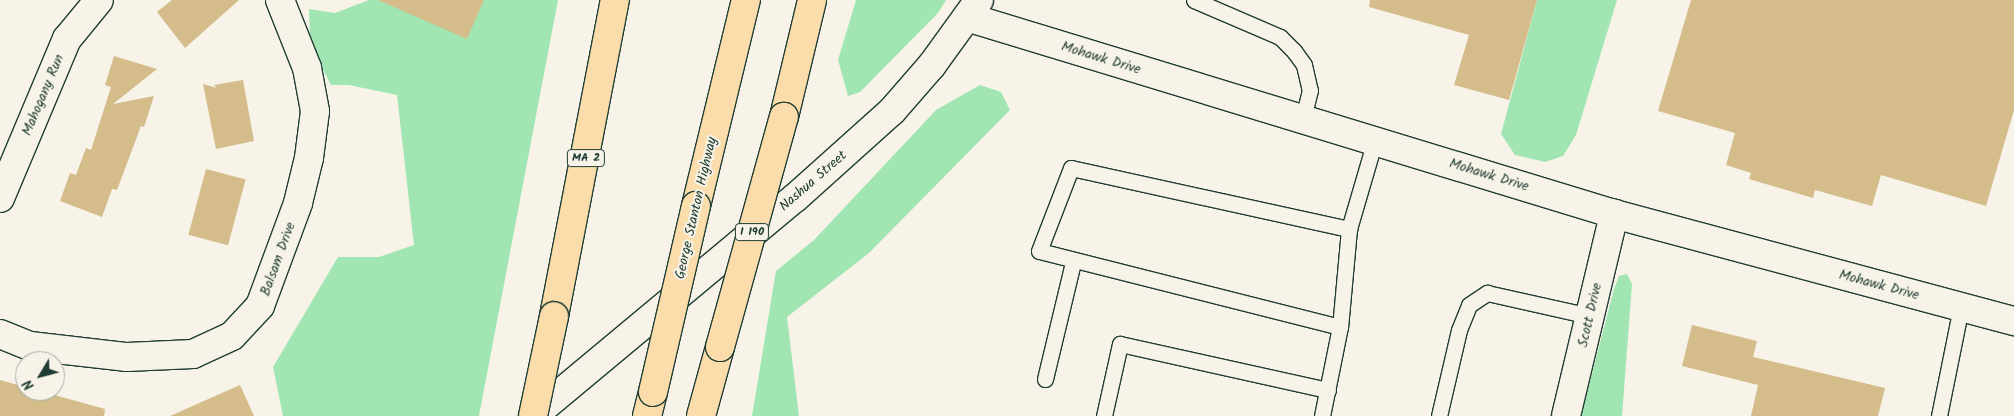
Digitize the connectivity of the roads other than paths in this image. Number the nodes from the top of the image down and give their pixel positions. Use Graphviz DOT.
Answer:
graph roads {
  1 [pos="99,0"];
  2 [pos="280,0"];
  3 [pos="615,0"];
  4 [pos="746,0"];
  5 [pos="812,0"];
  6 [pos="1194,0"];
  7 [pos="973,9"];
  8 [pos="1302,118"];
  9 [pos="1376,140"];
  10 [pos="0,198"];
  11 [pos="1614,214"];
  12 [pos="1349,229"];
  13 [pos="1073,262"];
  14 [pos="1961,307"];
  15 [pos="1590,316"];
  16 [pos="2014,321"];
  17 [pos="1340,327"];
  18 [pos="0,334"];
  19 [pos="1045,379"];
  20 [pos="1328,390"];
  21 [pos="650,404"];
  22 [pos="533,416"];
  23 [pos="701,416"];
  24 [pos="1104,416"];
  25 [pos="1322,416"];
  26 [pos="1439,416"];
  27 [pos="1566,416"];
  28 [pos="1939,416"];
  1 -- 10 [label="street, Mahogany Run"];
  2 -- 18 [label="street, Balsam Drive"];
  3 -- 22 [label="highway, MA 2, bridge"];
  4 -- 21 [label="highway, George Stanton Highway, bridge"];
  5 -- 23 [label="highway, I 190, bridge"];
  6 -- 8 [label="lane"];
  7 -- 8 [label="street, Mohawk Drive"];
  7 -- 22 [label="street, Nashua Street"];
  8 -- 9 [label="street, Mohawk Drive"];
  9 -- 11 [label="street, Mohawk Drive"];
  9 -- 12 [label="lane"];
  11 -- 14 [label="street, Mohawk Drive"];
  11 -- 15 [label="street, Scott Drive"];
  12 -- 13 [label="lane"];
  12 -- 17 [label="lane"];
  13 -- 17 [label="lane"];
  13 -- 19 [label="lane"];
  14 -- 16 [label="street, Mohawk Drive"];
  14 -- 28 [label="lane"];
  15 -- 26 [label="lane"];
  15 -- 27 [label="street, Scott Drive"];
  17 -- 20 [label="lane"];
  20 -- 24 [label="lane"];
  20 -- 25 [label="lane"];
}
